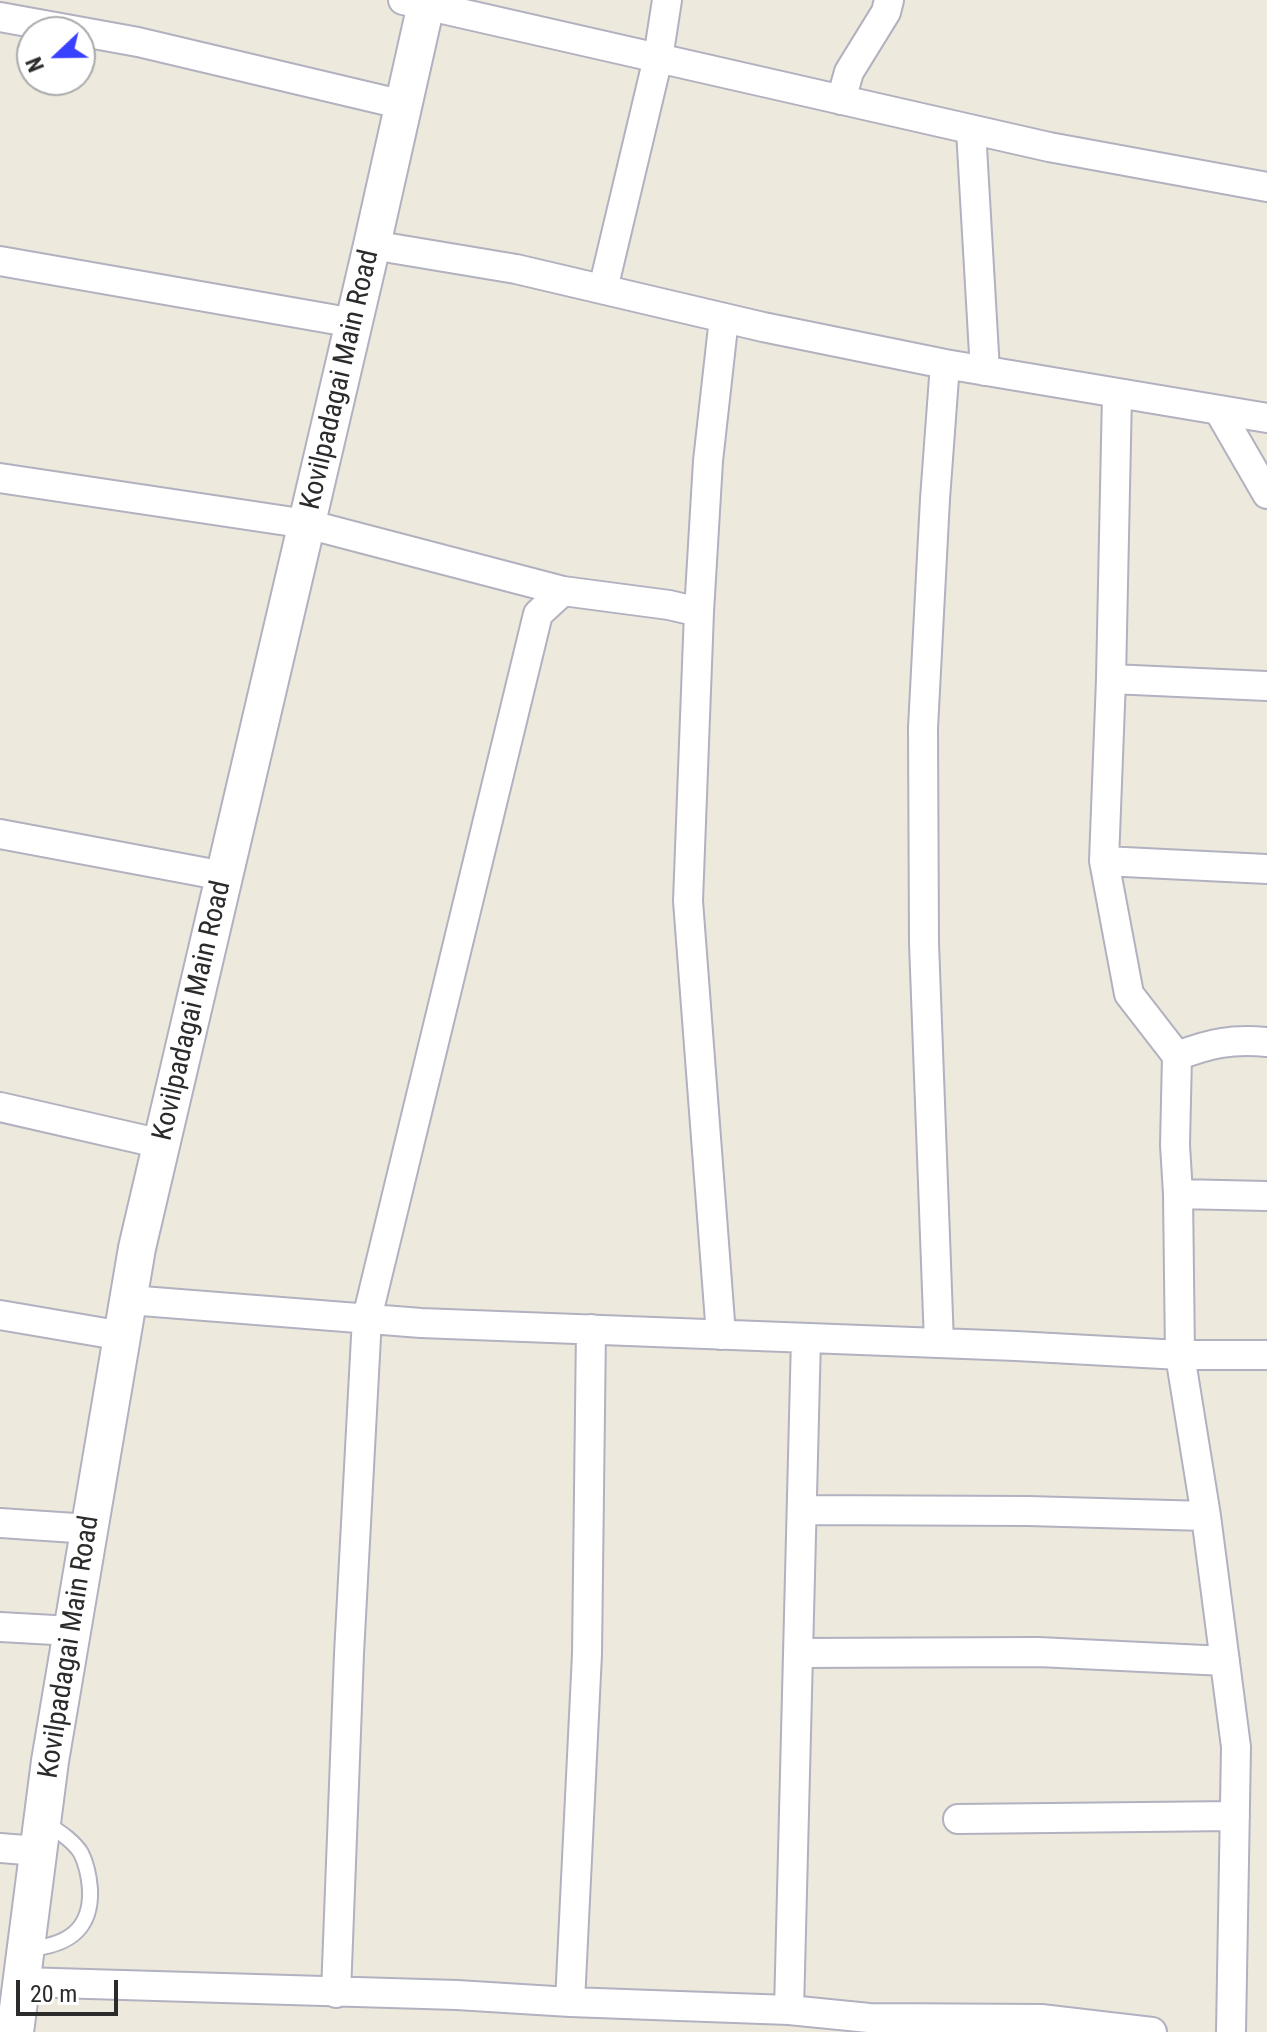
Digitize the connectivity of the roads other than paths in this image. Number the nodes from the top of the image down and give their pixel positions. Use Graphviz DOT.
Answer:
graph roads {
  1 [pos="667,0"];
  2 [pos="889,0"];
  3 [pos="419,2"];
  4 [pos="0,17"];
  5 [pos="658,58"];
  6 [pos="841,100"];
  7 [pos="404,105"];
  8 [pos="971,130"];
  9 [pos="1267,187"];
  10 [pos="372,245"];
  11 [pos="0,261"];
  12 [pos="603,289"];
  13 [pos="724,318"];
  14 [pos="354,323"];
  15 [pos="945,364"];
  16 [pos="985,371"];
  17 [pos="1117,394"];
  18 [pos="1219,411"];
  19 [pos="1267,418"];
  20 [pos="0,478"];
  21 [pos="1267,494"];
  22 [pos="307,524"];
  23 [pos="563,591"];
  24 [pos="699,612"];
  25 [pos="1111,679"];
  26 [pos="1267,686"];
  27 [pos="0,834"];
  28 [pos="1104,861"];
  29 [pos="1267,869"];
  30 [pos="224,876"];
  31 [pos="1267,1042"];
  32 [pos="1177,1056"];
  33 [pos="0,1107"];
  34 [pos="162,1144"];
  35 [pos="1178,1194"];
  36 [pos="1267,1196"];
  37 [pos="129,1300"];
  38 [pos="0,1315"];
  39 [pos="367,1318"];
  40 [pos="591,1329"];
  41 [pos="721,1335"];
  42 [pos="123,1336"];
  43 [pos="806,1338"];
  44 [pos="939,1343"];
  45 [pos="1180,1355"];
  46 [pos="1267,1355"];
  47 [pos="802,1510"];
  48 [pos="1206,1516"];
  49 [pos="0,1523"];
  50 [pos="90,1529"];
  51 [pos="0,1627"];
  52 [pos="72,1631"];
  53 [pos="798,1653"];
  54 [pos="1225,1661"];
  55 [pos="1235,1816"];
  56 [pos="958,1819"];
  57 [pos="40,1836"];
  58 [pos="0,1848"];
  59 [pos="24,1966"];
  60 [pos="336,1993"];
  61 [pos="570,2002"];
  62 [pos="789,2010"];
  63 [pos="868,2025"];
  64 [pos="1047,2025"];
  65 [pos="1141,2031"];
  66 [pos="15,2032"];
  67 [pos="1231,2032"];
  1 -- 5 [label="street"];
  2 -- 6 [label="street"];
  3 -- 5 [label="street"];
  3 -- 7 [label="street, Kovilpadagai Main Road"];
  4 -- 7 [label="street"];
  5 -- 6 [label="street"];
  5 -- 12 [label="street"];
  6 -- 8 [label="street"];
  7 -- 10 [label="street, Kovilpadagai Main Road"];
  8 -- 9 [label="street"];
  8 -- 16 [label="street"];
  10 -- 12 [label="street"];
  10 -- 14 [label="street, Kovilpadagai Main Road"];
  11 -- 14 [label="street"];
  12 -- 13 [label="street"];
  13 -- 15 [label="street"];
  13 -- 24 [label="street"];
  14 -- 22 [label="street, Kovilpadagai Main Road"];
  15 -- 16 [label="street"];
  15 -- 44 [label="street"];
  16 -- 17 [label="street"];
  17 -- 18 [label="street"];
  17 -- 25 [label="street"];
  18 -- 19 [label="street"];
  18 -- 21 [label="street"];
  20 -- 22 [label="street"];
  22 -- 23 [label="street"];
  22 -- 30 [label="street, Kovilpadagai Main Road"];
  23 -- 24 [label="street"];
  23 -- 39 [label="street"];
  24 -- 41 [label="street"];
  25 -- 26 [label="street"];
  25 -- 28 [label="street"];
  27 -- 30 [label="street"];
  28 -- 29 [label="street"];
  28 -- 32 [label="street"];
  30 -- 34 [label="street, Kovilpadagai Main Road"];
  31 -- 32 [label="street"];
  32 -- 35 [label="street"];
  33 -- 34 [label="street"];
  34 -- 37 [label="street, Kovilpadagai Main Road"];
  35 -- 36 [label="street"];
  35 -- 45 [label="street"];
  37 -- 39 [label="street"];
  37 -- 42 [label="street, Kovilpadagai Main Road"];
  38 -- 42 [label="street"];
  39 -- 40 [label="street"];
  39 -- 60 [label="street"];
  40 -- 41 [label="street"];
  40 -- 61 [label="street"];
  41 -- 43 [label="street"];
  42 -- 50 [label="street, Kovilpadagai Main Road"];
  43 -- 44 [label="street"];
  43 -- 47 [label="street"];
  44 -- 45 [label="street"];
  45 -- 46 [label="street"];
  45 -- 48 [label="street"];
  47 -- 48 [label="street"];
  47 -- 53 [label="street"];
  48 -- 54 [label="street"];
  49 -- 50 [label="street"];
  50 -- 52 [label="street, Kovilpadagai Main Road"];
  51 -- 52 [label="street"];
  52 -- 57 [label="street, Kovilpadagai Main Road"];
  53 -- 54 [label="street"];
  53 -- 62 [label="street"];
  54 -- 55 [label="street"];
  55 -- 56 [label="street"];
  55 -- 67 [label="street"];
  57 -- 58 [label="street"];
  57 -- 59 [label="street, Kovilpadagai Main Road"];
  57 -- 59 [label="lane"];
  59 -- 60 [label="street"];
  59 -- 66 [label="street, Kovilpadagai Main Road"];
  60 -- 61 [label="street"];
  61 -- 62 [label="street"];
  62 -- 63 [label="street"];
  63 -- 64 [label="street"];
  64 -- 65 [label="street"];
}
